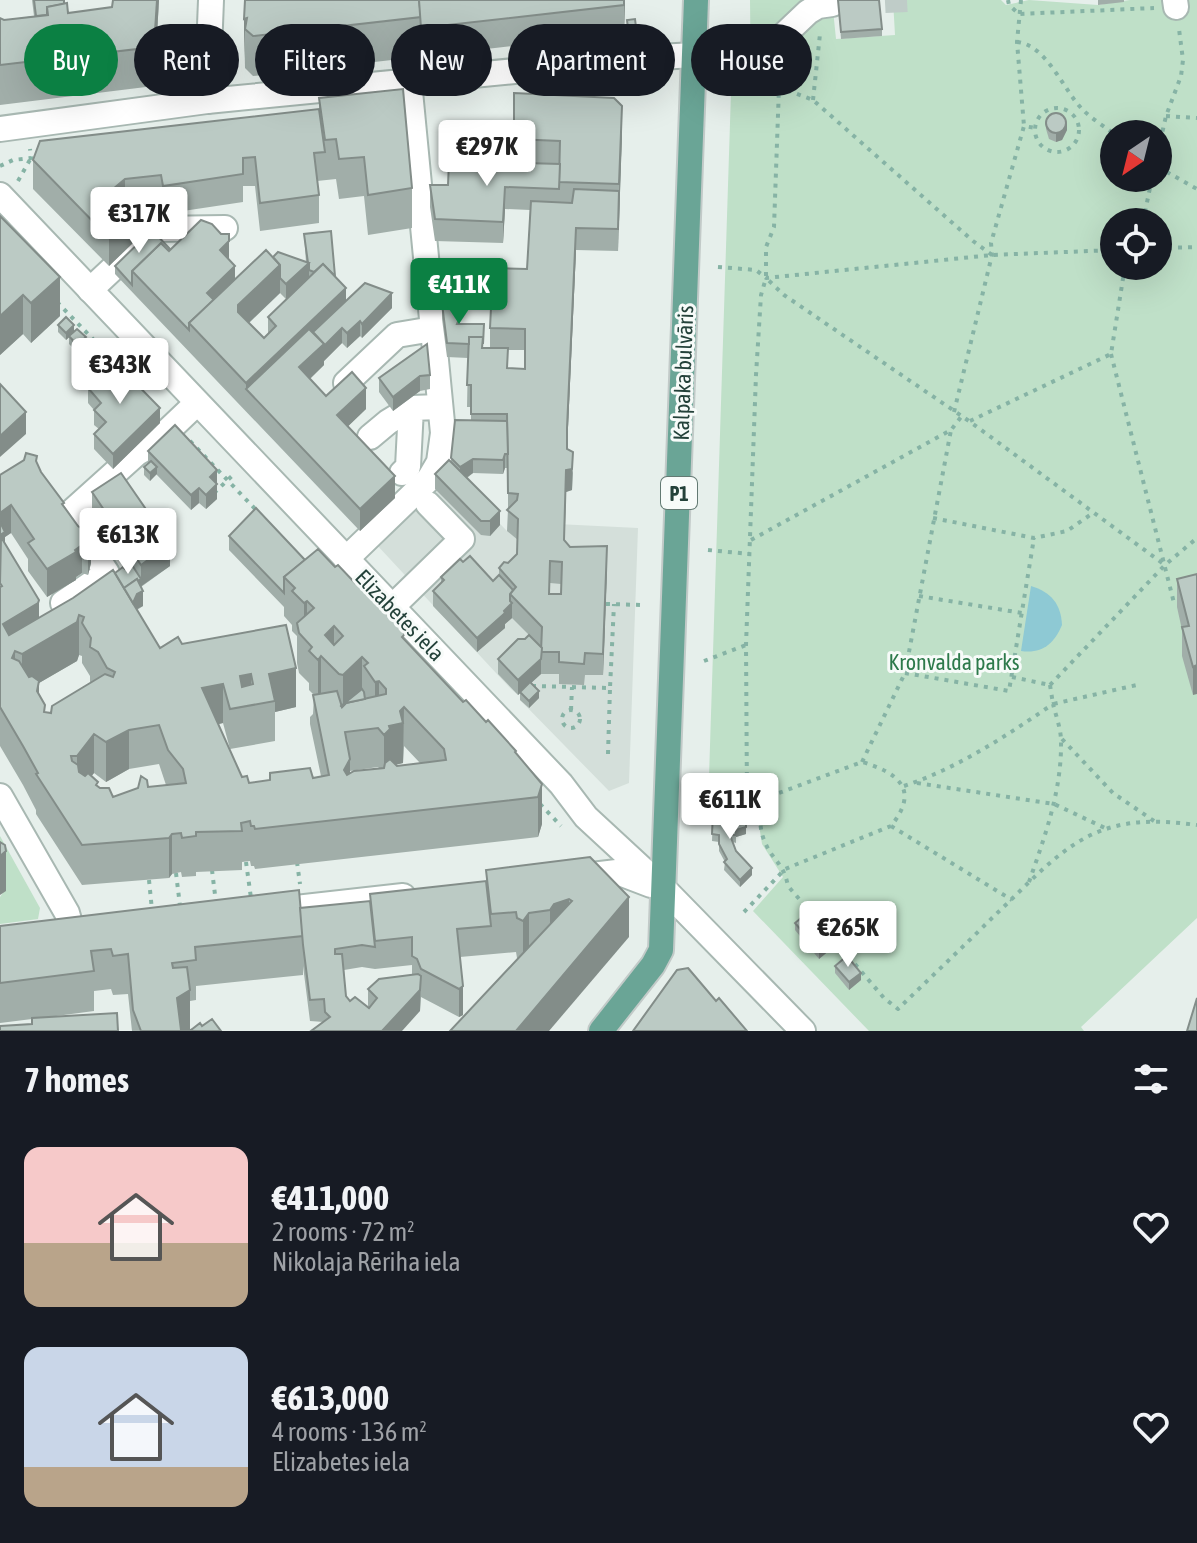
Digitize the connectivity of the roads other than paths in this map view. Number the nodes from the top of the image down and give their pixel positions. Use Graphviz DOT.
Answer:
graph roads {
  1 [pos="211,0"];
  2 [pos="696,0"];
  3 [pos="832,4"];
  4 [pos="696,24"];
  5 [pos="795,24"];
  6 [pos="691,55"];
  7 [pos="492,73"];
  8 [pos="391,83"];
  9 [pos="410,96"];
  10 [pos="694,96"];
  11 [pos="207,101"];
  12 [pos="0,129"];
  13 [pos="7,191"];
  14 [pos="225,228"];
  15 [pos="90,290"];
  16 [pos="433,329"];
  17 [pos="346,383"];
  18 [pos="197,403"];
  19 [pos="440,407"];
  20 [pos="411,408"];
  21 [pos="370,437"];
  22 [pos="156,442"];
  23 [pos="402,473"];
  24 [pos="120,485"];
  25 [pos="428,504"];
  26 [pos="346,559"];
  27 [pos="63,603"];
  28 [pos="392,607"];
  29 [pos="0,796"];
  30 [pos="546,880"];
  31 [pos="665,890"];
  32 [pos="421,894"];
  33 [pos="218,917"];
  34 [pos="100,931"];
  35 [pos="73,934"];
  36 [pos="44,937"];
  37 [pos="601,1031"];
  38 [pos="803,1031"];
  1 -- 11 [label="street"];
  2 -- 4 [label="main road, Kalpaka bulvāris / P1"];
  3 -- 5 [label="street"];
  6 -- 7 [label="street"];
  8 -- 11 [label="street"];
  9 -- 16 [label="street"];
  10 -- 31 [label="main road, Kalpaka bulvāris / P1"];
  11 -- 12 [label="street"];
  13 -- 15 [label="street, Elizabetes iela"];
  14 -- 15 [label="street"];
  15 -- 18 [label="street, Elizabetes iela"];
  16 -- 17 [label="street"];
  16 -- 19 [label="street"];
  18 -- 22 [label="street"];
  18 -- 26 [label="street, Elizabetes iela"];
  19 -- 20 [label="street"];
  19 -- 26 [label="street"];
  20 -- 21 [label="street"];
  20 -- 23 [label="street"];
  22 -- 24 [label="street"];
  22 -- 27 [label="street"];
  25 -- 28 [label="street"];
  26 -- 28 [label="street, Elizabetes iela"];
  28 -- 31 [label="street, Elizabetes iela"];
  29 -- 35 [label="street"];
  30 -- 31 [label="street"];
  31 -- 37 [label="main road, P1"];
  31 -- 38 [label="street, Elizabetes iela"];
  32 -- 33 [label="street"];
  34 -- 35 [label="street"];
  35 -- 36 [label="street"];
}
